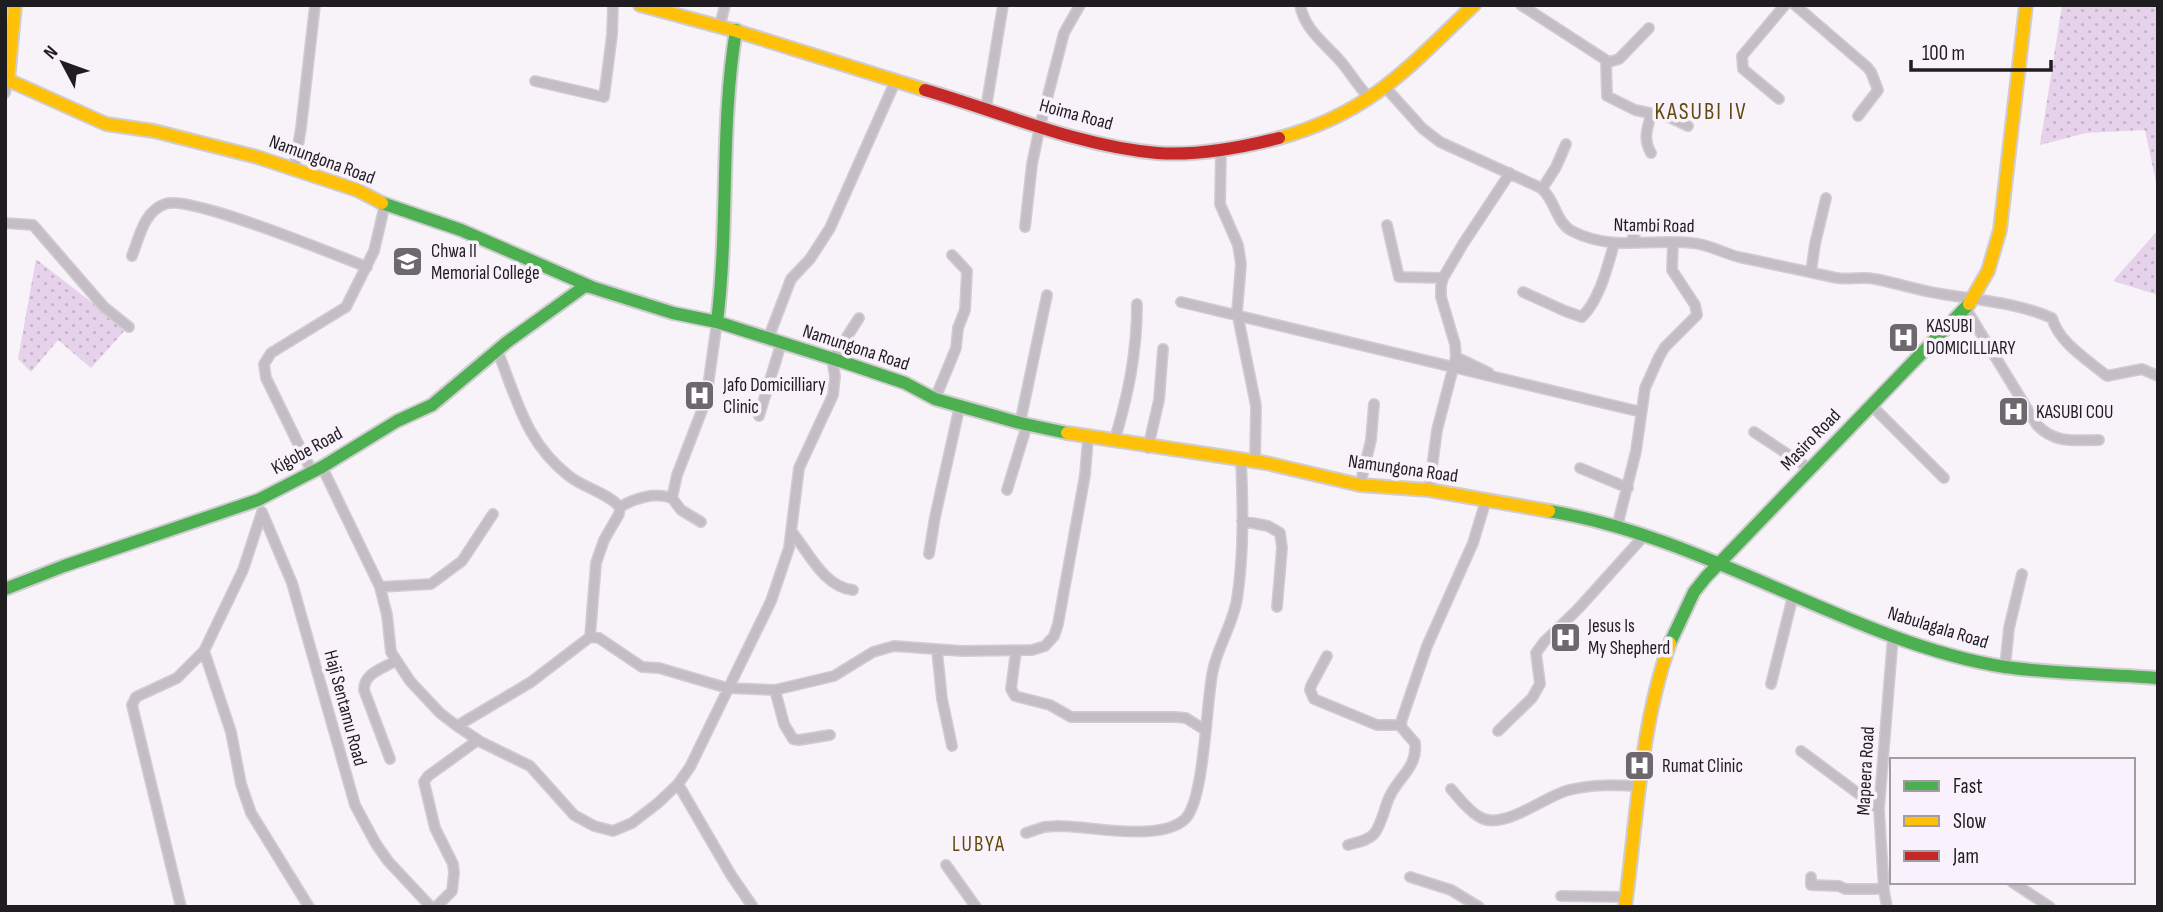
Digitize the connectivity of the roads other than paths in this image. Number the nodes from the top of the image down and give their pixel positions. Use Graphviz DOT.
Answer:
graph roads {
  1 [pos="15,5"];
  2 [pos="315,5"];
  3 [pos="613,5"];
  4 [pos="640,5"];
  5 [pos="725,5"];
  6 [pos="1003,5"];
  7 [pos="1080,5"];
  8 [pos="1300,5"];
  9 [pos="1474,5"];
  10 [pos="1521,5"];
  11 [pos="1785,5"];
  12 [pos="1795,5"];
  13 [pos="2026,5"];
  14 [pos="720,25"];
  15 [pos="1649,28"];
  16 [pos="736,30"];
  17 [pos="1606,61"];
  18 [pos="535,81"];
  19 [pos="895,82"];
  20 [pos="6,84"];
  21 [pos="1385,87"];
  22 [pos="1369,98"];
  23 [pos="1779,99"];
  24 [pos="986,108"];
  25 [pos="1651,115"];
  26 [pos="1858,116"];
  27 [pos="1040,126"];
  28 [pos="1688,126"];
  29 [pos="1566,144"];
  30 [pos="1220,149"];
  31 [pos="1651,153"];
  32 [pos="294,169"];
  33 [pos="1510,173"];
  34 [pos="1542,189"];
  35 [pos="1826,198"];
  36 [pos="385,204"];
  37 [pos="5,223"];
  38 [pos="1660,224"];
  39 [pos="1387,225"];
  40 [pos="1025,227"];
  41 [pos="1630,243"];
  42 [pos="1672,243"];
  43 [pos="1614,244"];
  44 [pos="952,255"];
  45 [pos="132,256"];
  46 [pos="368,267"];
  47 [pos="1811,272"];
  48 [pos="1443,278"];
  49 [pos="594,288"];
  50 [pos="1523,292"];
  51 [pos="1047,295"];
  52 [pos="1974,298"];
  53 [pos="1181,302"];
  54 [pos="1137,304"];
  55 [pos="1966,309"];
  56 [pos="859,318"];
  57 [pos="717,322"];
  58 [pos="129,327"];
  59 [pos="774,342"];
  60 [pos="1163,349"];
  61 [pos="497,350"];
  62 [pos="1456,357"];
  63 [pos="832,360"];
  64 [pos="1492,374"];
  65 [pos="2158,376"];
  66 [pos="935,399"];
  67 [pos="1374,404"];
  68 [pos="960,405"];
  69 [pos="1871,405"];
  70 [pos="1641,412"];
  71 [pos="759,416"];
  72 [pos="1023,424"];
  73 [pos="1755,432"];
  74 [pos="1088,438"];
  75 [pos="2099,440"];
  76 [pos="1114,442"];
  77 [pos="1148,448"];
  78 [pos="1241,461"];
  79 [pos="1255,462"];
  80 [pos="1580,468"];
  81 [pos="1810,469"];
  82 [pos="317,470"];
  83 [pos="1944,478"];
  84 [pos="1360,485"];
  85 [pos="1628,488"];
  86 [pos="1007,490"];
  87 [pos="1429,490"];
  88 [pos="672,498"];
  89 [pos="1486,499"];
  90 [pos="260,506"];
  91 [pos="620,507"];
  92 [pos="493,514"];
  93 [pos="1242,521"];
  94 [pos="701,522"];
  95 [pos="1617,527"];
  96 [pos="792,532"];
  97 [pos="1643,537"];
  98 [pos="929,554"];
  99 [pos="1718,563"];
  100 [pos="2022,574"];
  101 [pos="380,587"];
  102 [pos="5,589"];
  103 [pos="853,590"];
  104 [pos="1793,596"];
  105 [pos="1278,607"];
  106 [pos="1893,636"];
  107 [pos="590,637"];
  108 [pos="937,650"];
  109 [pos="204,651"];
  110 [pos="1016,651"];
  111 [pos="1327,656"];
  112 [pos="395,662"];
  113 [pos="2005,667"];
  114 [pos="2158,678"];
  115 [pos="1771,684"];
  116 [pos="727,688"];
  117 [pos="775,690"];
  118 [pos="1401,725"];
  119 [pos="457,726"];
  120 [pos="1205,730"];
  121 [pos="1498,731"];
  122 [pos="830,735"];
  123 [pos="478,740"];
  124 [pos="952,746"];
  125 [pos="1801,751"];
  126 [pos="390,759"];
  127 [pos="678,784"];
  128 [pos="1640,786"];
  129 [pos="1451,789"];
  130 [pos="1879,809"];
  131 [pos="1881,826"];
  132 [pos="1890,830"];
  133 [pos="1026,833"];
  134 [pos="1348,845"];
  135 [pos="946,865"];
  136 [pos="1410,877"];
  137 [pos="1811,877"];
  138 [pos="2015,884"];
  139 [pos="1884,888"];
  140 [pos="1561,896"];
  141 [pos="1626,902"];
  142 [pos="181,907"];
  143 [pos="309,907"];
  144 [pos="431,907"];
  145 [pos="436,907"];
  146 [pos="753,907"];
  147 [pos="976,907"];
  148 [pos="1479,907"];
  149 [pos="1887,907"];
  150 [pos="2050,907"];
  1 -- 20 [label="street"];
  2 -- 32 [label="street"];
  3 -- 18 [label="street"];
  4 -- 14 [label="street, Hoima Road"];
  5 -- 14 [label="street"];
  6 -- 24 [label="street"];
  7 -- 27 [label="street"];
  8 -- 22 [label="street"];
  9 -- 21 [label="street, Hoima Road"];
  10 -- 17 [label="street"];
  11 -- 23 [label="street"];
  12 -- 26 [label="street"];
  13 -- 52 [label="street, Masiro Road"];
  14 -- 16 [label="street, Hoima Road"];
  15 -- 17 [label="street"];
  16 -- 19 [label="street, Hoima Road"];
  16 -- 57 [label="street"];
  17 -- 25 [label="street"];
  19 -- 24 [label="street, Hoima Road"];
  19 -- 59 [label="street"];
  20 -- 32 [label="street, Namungona Road"];
  21 -- 22 [label="street, Hoima Road"];
  21 -- 33 [label="street, Ntambi Road"];
  22 -- 30 [label="street, Hoima Road"];
  24 -- 27 [label="street, Hoima Road"];
  25 -- 28 [label="street"];
  25 -- 31 [label="street"];
  27 -- 30 [label="street, Hoima Road"];
  27 -- 40 [label="street"];
  29 -- 34 [label="street"];
  30 -- 79 [label="street"];
  32 -- 36 [label="street, Namungona Road"];
  33 -- 34 [label="street, Ntambi Road"];
  33 -- 48 [label="street"];
  34 -- 43 [label="street, Ntambi Road"];
  35 -- 47 [label="street"];
  36 -- 46 [label="street"];
  36 -- 49 [label="street, Namungona Road"];
  37 -- 58 [label="street"];
  38 -- 41 [label="street"];
  39 -- 48 [label="street"];
  41 -- 42 [label="street, Ntambi Road"];
  41 -- 43 [label="street, Ntambi Road"];
  42 -- 47 [label="street, Ntambi Road"];
  42 -- 70 [label="street"];
  43 -- 50 [label="street"];
  44 -- 66 [label="street"];
  45 -- 46 [label="street"];
  46 -- 82 [label="street"];
  47 -- 52 [label="street, Ntambi Road"];
  48 -- 62 [label="street"];
  49 -- 57 [label="street, Namungona Road"];
  49 -- 61 [label="street, Kigobe Road"];
  51 -- 72 [label="street"];
  52 -- 55 [label="street, Masiro Road"];
  52 -- 65 [label="street, Ntambi Road"];
  53 -- 70 [label="street"];
  54 -- 76 [label="street"];
  55 -- 69 [label="street, Masiro Road"];
  55 -- 75 [label="street"];
  56 -- 63 [label="street"];
  57 -- 59 [label="street, Namungona Road"];
  57 -- 88 [label="street"];
  59 -- 63 [label="street, Namungona Road"];
  59 -- 71 [label="street"];
  60 -- 77 [label="street"];
  61 -- 82 [label="street, Kigobe Road"];
  61 -- 91 [label="street"];
  62 -- 64 [label="street"];
  62 -- 87 [label="street"];
  63 -- 66 [label="street, Namungona Road"];
  63 -- 96 [label="street"];
  66 -- 68 [label="street, Namungona Road"];
  67 -- 84 [label="street"];
  68 -- 72 [label="street, Namungona Road"];
  68 -- 98 [label="street"];
  69 -- 81 [label="street, Masiro Road"];
  69 -- 83 [label="street"];
  70 -- 85 [label="street"];
  72 -- 74 [label="street, Namungona Road"];
  72 -- 86 [label="street"];
  73 -- 81 [label="street"];
  74 -- 76 [label="street, Namungona Road"];
  74 -- 110 [label="street"];
  76 -- 77 [label="street, Namungona Road"];
  77 -- 78 [label="street, Namungona Road"];
  78 -- 79 [label="street, Namungona Road"];
  78 -- 93 [label="street"];
  79 -- 84 [label="street, Namungona Road"];
  80 -- 85 [label="street"];
  81 -- 99 [label="street, Masiro Road"];
  82 -- 90 [label="street, Kigobe Road"];
  82 -- 101 [label="street"];
  84 -- 87 [label="street, Namungona Road"];
  85 -- 95 [label="street"];
  87 -- 89 [label="street, Namungona Road"];
  88 -- 91 [label="street"];
  88 -- 94 [label="street"];
  89 -- 95 [label="street, Namungona Road"];
  89 -- 118 [label="street"];
  90 -- 102 [label="street, Kigobe Road"];
  90 -- 109 [label="street"];
  90 -- 144 [label="street, Haji Sentamu Road"];
  91 -- 107 [label="street"];
  92 -- 101 [label="street"];
  93 -- 105 [label="street"];
  93 -- 120 [label="street"];
  95 -- 97 [label="street, Namungona Road"];
  96 -- 103 [label="street"];
  96 -- 116 [label="street"];
  97 -- 99 [label="street, Namungona Road"];
  97 -- 121 [label="street"];
  99 -- 104 [label="street, Nabulagala Road"];
  99 -- 128 [label="street, Masiro Road"];
  100 -- 113 [label="street"];
  101 -- 112 [label="street"];
  104 -- 106 [label="street, Nabulagala Road"];
  104 -- 115 [label="street"];
  106 -- 113 [label="street, Nabulagala Road"];
  106 -- 130 [label="street, Mapeera Road"];
  107 -- 116 [label="street"];
  107 -- 119 [label="street"];
  108 -- 110 [label="street"];
  108 -- 117 [label="street"];
  108 -- 124 [label="street"];
  109 -- 142 [label="street"];
  109 -- 143 [label="street"];
  110 -- 120 [label="street"];
  111 -- 118 [label="street"];
  112 -- 119 [label="street"];
  112 -- 126 [label="street"];
  113 -- 114 [label="street, Nabulagala Road"];
  116 -- 117 [label="street"];
  116 -- 127 [label="street"];
  117 -- 122 [label="street"];
  118 -- 134 [label="street"];
  119 -- 123 [label="street"];
  120 -- 133 [label="street"];
  123 -- 127 [label="street"];
  123 -- 145 [label="street"];
  125 -- 130 [label="street"];
  127 -- 146 [label="street"];
  128 -- 129 [label="street"];
  128 -- 141 [label="street, Masiro Road"];
  130 -- 131 [label="street, Mapeera Road"];
  131 -- 132 [label="street"];
  131 -- 139 [label="street, Mapeera Road"];
  135 -- 147 [label="street"];
  136 -- 148 [label="street"];
  137 -- 139 [label="street"];
  138 -- 150 [label="street"];
  139 -- 149 [label="street, Mapeera Road"];
  140 -- 141 [label="street"];
}
